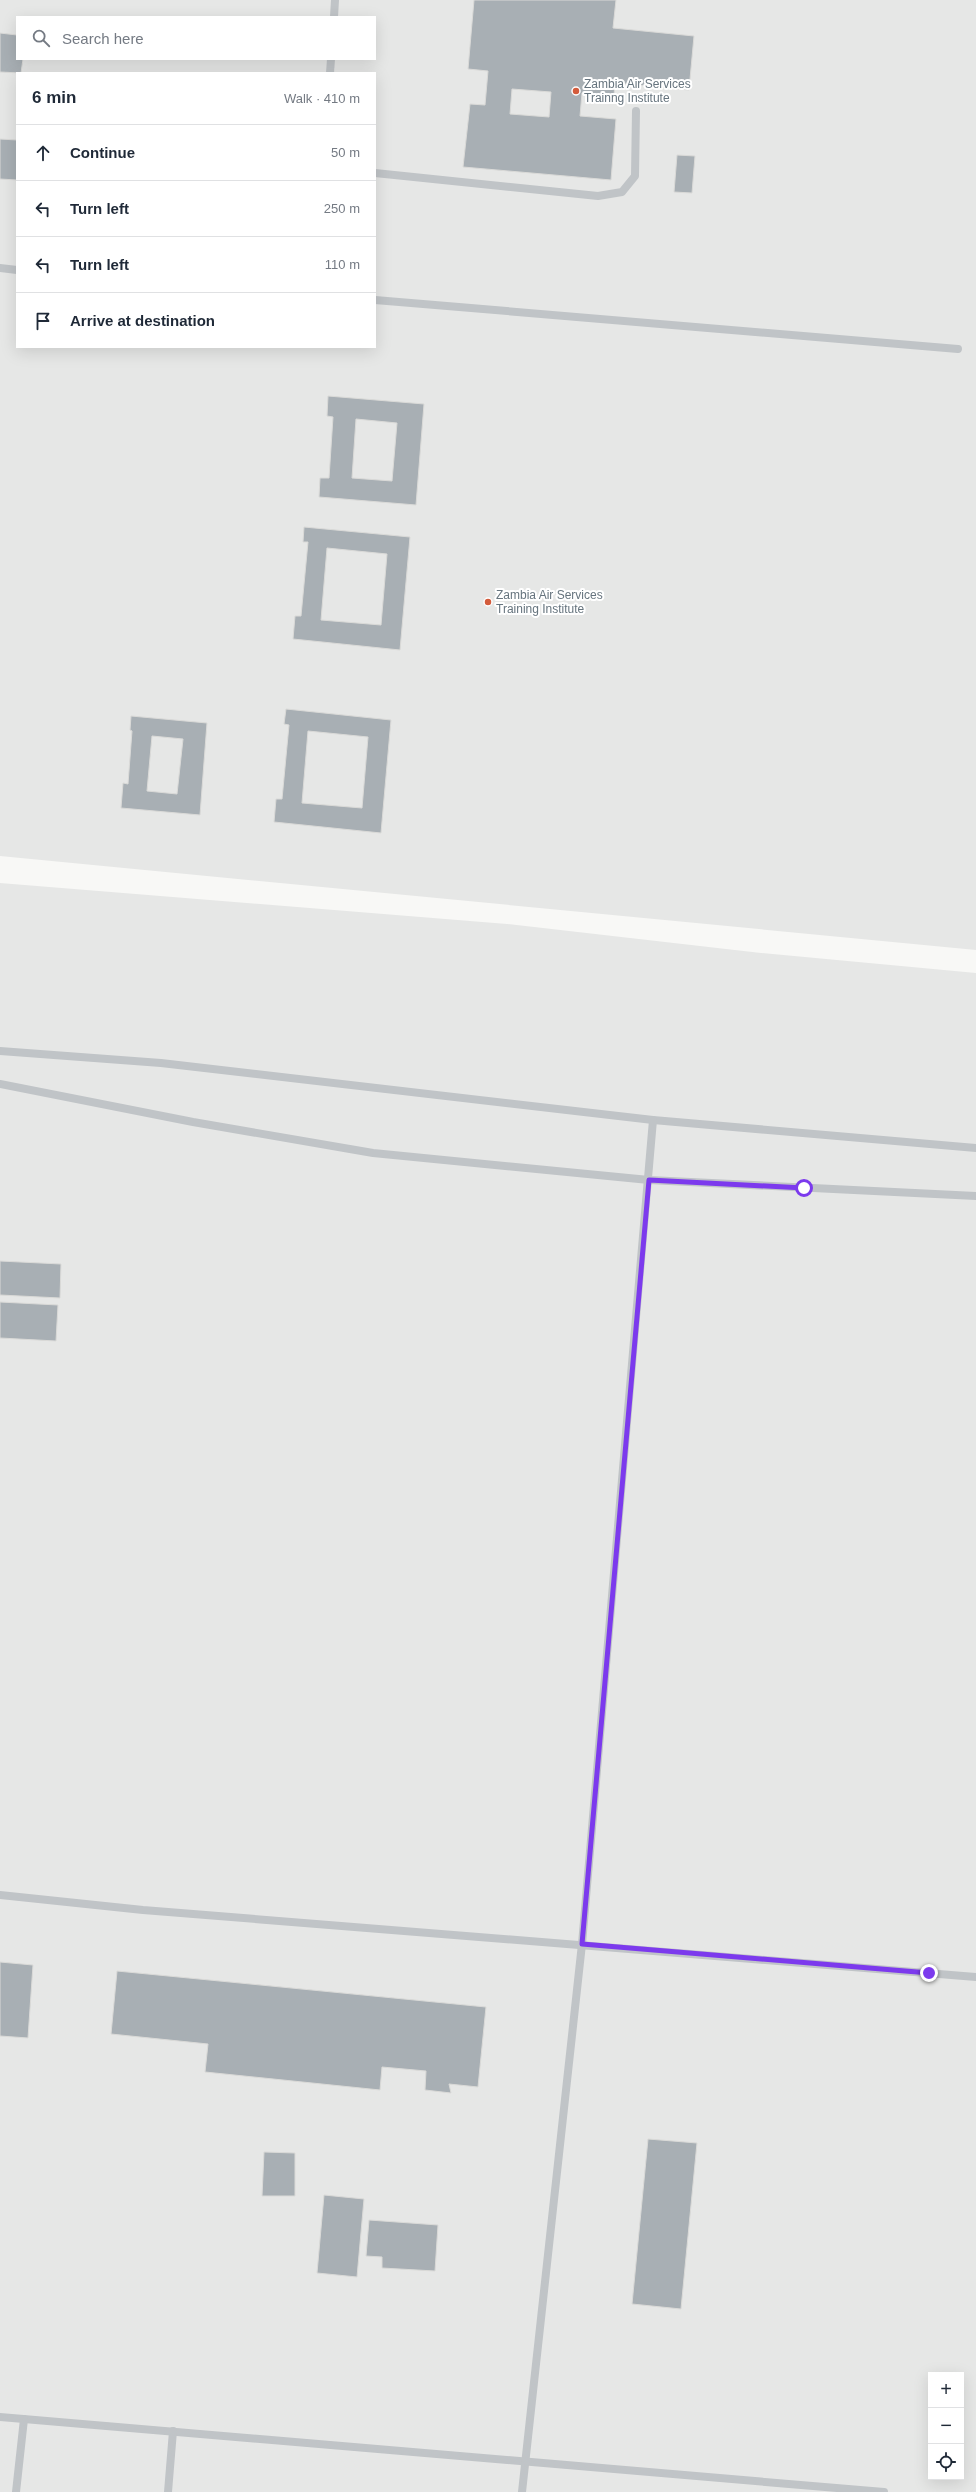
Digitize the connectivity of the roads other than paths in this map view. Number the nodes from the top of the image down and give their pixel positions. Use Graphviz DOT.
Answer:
graph roads {
  1 [pos="335,0"];
  2 [pos="334,16"];
  3 [pos="331,60"];
  4 [pos="330,72"];
  5 [pos="636,111"];
  6 [pos="376,172"];
  7 [pos="0,268"];
  8 [pos="16,270"];
  9 [pos="376,300"];
  10 [pos="958,349"];
  11 [pos="0,1051"];
  12 [pos="0,1084"];
  13 [pos="653,1120"];
  14 [pos="976,1148"];
  15 [pos="649,1180"];
  16 [pos="976,1196"];
  17 [pos="0,1896"];
  18 [pos="582,1944"];
  19 [pos="976,1977"];
  20 [pos="0,2417"];
  21 [pos="24,2419"];
  22 [pos="173,2431"];
  23 [pos="525,2462"];
  24 [pos="16,2492"];
  25 [pos="168,2492"];
  26 [pos="522,2492"];
  27 [pos="884,2492"];
  1 -- 2 [label="lane"];
  3 -- 4 [label="lane"];
  5 -- 6 [label="lane"];
  7 -- 8 [label="lane"];
  9 -- 10 [label="lane"];
  11 -- 13 [label="lane"];
  12 -- 15 [label="lane"];
  13 -- 14 [label="lane"];
  13 -- 15 [label="lane"];
  15 -- 16 [label="lane"];
  15 -- 18 [label="lane"];
  17 -- 18 [label="lane"];
  18 -- 19 [label="lane"];
  18 -- 23 [label="lane"];
  20 -- 21 [label="lane"];
  21 -- 22 [label="lane"];
  21 -- 24 [label="lane"];
  22 -- 23 [label="lane"];
  22 -- 25 [label="lane"];
  23 -- 26 [label="lane"];
  23 -- 27 [label="lane"];
}
